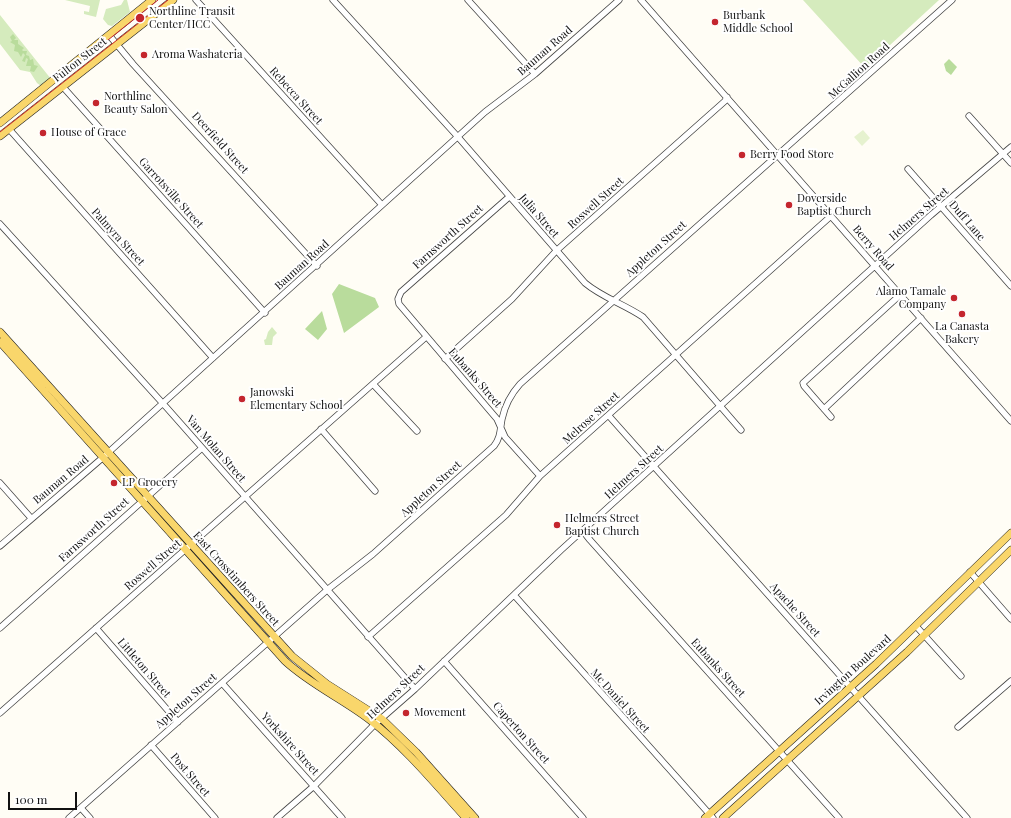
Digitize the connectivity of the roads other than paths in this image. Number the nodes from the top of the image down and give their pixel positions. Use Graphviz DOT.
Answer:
graph roads {
  1 [pos="152,0"];
  2 [pos="173,0"];
  3 [pos="196,0"];
  4 [pos="333,0"];
  5 [pos="468,0"];
  6 [pos="619,0"];
  7 [pos="641,0"];
  8 [pos="952,0"];
  9 [pos="109,34"];
  10 [pos="117,44"];
  11 [pos="535,74"];
  12 [pos="63,87"];
  13 [pos="727,97"];
  14 [pos="969,116"];
  15 [pos="0,123"];
  16 [pos="8,129"];
  17 [pos="0,136"];
  18 [pos="458,137"];
  19 [pos="1011,147"];
  20 [pos="1003,154"];
  21 [pos="778,155"];
  22 [pos="1011,163"];
  23 [pos="908,169"];
  24 [pos="509,197"];
  25 [pos="382,205"];
  26 [pos="942,207"];
  27 [pos="831,216"];
  28 [pos="0,224"];
  29 [pos="556,252"];
  30 [pos="317,266"];
  31 [pos="874,266"];
  32 [pos="1011,286"];
  33 [pos="401,292"];
  34 [pos="598,294"];
  35 [pos="900,295"];
  36 [pos="614,300"];
  37 [pos="601,312"];
  38 [pos="265,313"];
  39 [pos="921,318"];
  40 [pos="0,332"];
  41 [pos="426,337"];
  42 [pos="0,342"];
  43 [pos="675,356"];
  44 [pos="213,358"];
  45 [pos="445,359"];
  46 [pos="24,364"];
  47 [pos="373,384"];
  48 [pos="163,403"];
  49 [pos="720,406"];
  50 [pos="824,409"];
  51 [pos="609,416"];
  52 [pos="831,417"];
  53 [pos="500,419"];
  54 [pos="1011,421"];
  55 [pos="321,429"];
  56 [pos="741,430"];
  57 [pos="417,431"];
  58 [pos="502,438"];
  59 [pos="202,448"];
  60 [pos="106,455"];
  61 [pos="654,468"];
  62 [pos="540,476"];
  63 [pos="0,483"];
  64 [pos="375,491"];
  65 [pos="148,496"];
  66 [pos="245,496"];
  67 [pos="142,501"];
  68 [pos="31,518"];
  69 [pos="583,531"];
  70 [pos="1011,533"];
  71 [pos="0,546"];
  72 [pos="188,547"];
  73 [pos="1011,550"];
  74 [pos="970,572"];
  75 [pos="978,581"];
  76 [pos="959,583"];
  77 [pos="327,590"];
  78 [pos="514,595"];
  79 [pos="957,603"];
  80 [pos="1011,619"];
  81 [pos="916,626"];
  82 [pos="0,628"];
  83 [pos="96,628"];
  84 [pos="924,635"];
  85 [pos="368,637"];
  86 [pos="271,640"];
  87 [pos="444,661"];
  88 [pos="961,676"];
  89 [pos="1011,681"];
  90 [pos="222,683"];
  91 [pos="325,687"];
  92 [pos="851,687"];
  93 [pos="415,689"];
  94 [pos="859,695"];
  95 [pos="0,713"];
  96 [pos="382,719"];
  97 [pos="178,722"];
  98 [pos="375,724"];
  99 [pos="958,727"];
  100 [pos="151,745"];
  101 [pos="779,751"];
  102 [pos="787,760"];
  103 [pos="437,781"];
  104 [pos="314,786"];
  105 [pos="81,808"];
  106 [pos="709,817"];
  107 [pos="69,818"];
  108 [pos="90,818"];
  109 [pos="215,818"];
  110 [pos="277,818"];
  111 [pos="342,818"];
  112 [pos="466,818"];
  113 [pos="475,818"];
  114 [pos="584,818"];
  115 [pos="723,818"];
  116 [pos="839,818"];
  117 [pos="967,818"];
  1 -- 9 [label="main road, Fulton Street"];
  2 -- 10 [label="main road, Fulton Street"];
  3 -- 25 [label="street, Rebecca Street"];
  4 -- 18 [label="street, Julia Street"];
  5 -- 11 [label="street"];
  6 -- 11 [label="street, Bauman Road"];
  7 -- 13 [label="street, Berry Road"];
  8 -- 21 [label="street, McGallion Road"];
  9 -- 10 [label="street, Deerfield Street"];
  9 -- 15 [label="main road, Fulton Street"];
  10 -- 12 [label="main road, Fulton Street"];
  10 -- 30 [label="street, Deerfield Street"];
  11 -- 18 [label="street, Bauman Road"];
  12 -- 16 [label="main road, Fulton Street"];
  12 -- 38 [label="street, Garrotsville Street"];
  13 -- 21 [label="street, Berry Road"];
  13 -- 29 [label="street, Roswell Street"];
  14 -- 20 [label="street"];
  16 -- 17 [label="main road, Fulton Street"];
  16 -- 44 [label="street, Palmyra Street"];
  18 -- 24 [label="street, Julia Street"];
  18 -- 25 [label="street, Bauman Road"];
  19 -- 20 [label="street, Helmers Street"];
  20 -- 22 [label="street"];
  20 -- 26 [label="street, Helmers Street"];
  21 -- 27 [label="street, Berry Road"];
  21 -- 36 [label="street, Appleton Street"];
  23 -- 26 [label="street, Duff Lane"];
  24 -- 29 [label="street, Julia Street"];
  24 -- 33 [label="street, Farnsworth Street"];
  25 -- 30 [label="street, Bauman Road"];
  26 -- 31 [label="street, Helmers Street"];
  26 -- 32 [label="street, Duff Lane"];
  27 -- 31 [label="street, Berry Road"];
  27 -- 43 [label="street, Melrose Street"];
  28 -- 48 [label="street, Van Molan Street"];
  29 -- 34 [label="street, Julia Street"];
  29 -- 45 [label="street, Roswell Street"];
  30 -- 38 [label="street, Bauman Road"];
  31 -- 35 [label="street, Berry Road"];
  31 -- 49 [label="street, Helmers Street"];
  33 -- 41 [label="street, Eubanks Street"];
  34 -- 36 [label="street, Julia Street"];
  34 -- 37 [label="street"];
  35 -- 39 [label="street, Berry Road"];
  35 -- 50 [label="street"];
  36 -- 37 [label="street, Appleton Street"];
  36 -- 43 [label="street, Julia Street"];
  37 -- 53 [label="street, Appleton Street"];
  38 -- 44 [label="street, Bauman Road"];
  39 -- 50 [label="street"];
  39 -- 54 [label="street, Berry Road"];
  40 -- 46 [label="main road, East Crosstimbers Street"];
  41 -- 45 [label="street, Eubanks Street"];
  41 -- 47 [label="street, Roswell Street"];
  42 -- 46 [label="main road, East Crosstimbers Street"];
  43 -- 49 [label="street, Julia Street"];
  43 -- 51 [label="street, Melrose Street"];
  44 -- 48 [label="street, Bauman Road"];
  45 -- 53 [label="street, Eubanks Street"];
  46 -- 60 [label="main road, East Crosstimbers Street"];
  47 -- 55 [label="street, Roswell Street"];
  47 -- 57 [label="street"];
  48 -- 59 [label="street, Van Molan Street"];
  48 -- 60 [label="street, Bauman Road"];
  49 -- 56 [label="street, Julia Street"];
  49 -- 61 [label="street, Helmers Street"];
  50 -- 52 [label="street"];
  51 -- 61 [label="street, Apache Street"];
  51 -- 62 [label="street, Melrose Street"];
  53 -- 58 [label="street, Appleton Street"];
  55 -- 64 [label="street"];
  55 -- 66 [label="street, Roswell Street"];
  58 -- 62 [label="street"];
  58 -- 77 [label="street, Appleton Street"];
  59 -- 65 [label="street, Farnsworth Street"];
  59 -- 66 [label="street, Van Molan Street"];
  60 -- 65 [label="main road, East Crosstimbers Street"];
  60 -- 67 [label="main road, East Crosstimbers Street"];
  60 -- 68 [label="street, Bauman Road"];
  61 -- 69 [label="street, Helmers Street"];
  61 -- 92 [label="street, Apache Street"];
  62 -- 85 [label="street, Melrose Street"];
  63 -- 68 [label="street"];
  65 -- 67 [label="street, Farnsworth Street"];
  65 -- 72 [label="main road, East Crosstimbers Street"];
  66 -- 72 [label="street, Roswell Street"];
  66 -- 77 [label="street, Van Molan Street"];
  67 -- 72 [label="main road, East Crosstimbers Street"];
  67 -- 82 [label="street, Farnsworth Street"];
  68 -- 71 [label="street, Bauman Road"];
  69 -- 78 [label="street, Helmers Street"];
  69 -- 101 [label="street, Eubanks Street"];
  70 -- 74 [label="main road, Irvington Boulevard"];
  72 -- 83 [label="street, Roswell Street"];
  72 -- 86 [label="main road, East Crosstimbers Street"];
  73 -- 75 [label="main road, Irvington Boulevard"];
  74 -- 75 [label="street"];
  74 -- 76 [label="main road, Irvington Boulevard"];
  75 -- 79 [label="main road, Irvington Boulevard"];
  75 -- 80 [label="street"];
  76 -- 79 [label="main road"];
  76 -- 81 [label="main road, Irvington Boulevard"];
  77 -- 85 [label="street, Van Molan Street"];
  77 -- 86 [label="street, Appleton Street"];
  78 -- 87 [label="street, Helmers Street"];
  78 -- 106 [label="street, Mc Daniel Street"];
  79 -- 84 [label="main road, Irvington Boulevard"];
  81 -- 84 [label="street"];
  81 -- 92 [label="main road, Irvington Boulevard"];
  83 -- 95 [label="street, Roswell Street"];
  83 -- 97 [label="street, Littleton Street"];
  84 -- 88 [label="street"];
  84 -- 94 [label="main road, Irvington Boulevard"];
  85 -- 93 [label="street, Van Molan Street"];
  86 -- 90 [label="street, Appleton Street"];
  86 -- 91 [label="main road, East Crosstimbers Street"];
  87 -- 93 [label="street, Helmers Street"];
  87 -- 114 [label="street, Caperton Street"];
  89 -- 99 [label="street"];
  90 -- 97 [label="street, Appleton Street"];
  90 -- 104 [label="street, Yorkshire Street"];
  91 -- 96 [label="main road, East Crosstimbers Street"];
  91 -- 98 [label="main road, East Crosstimbers Street"];
  92 -- 94 [label="street, Apache Street"];
  92 -- 101 [label="main road, Irvington Boulevard"];
  93 -- 96 [label="street, Helmers Street"];
  94 -- 102 [label="main road, Irvington Boulevard"];
  94 -- 117 [label="street, Apache Street"];
  96 -- 98 [label="street, Helmers Street"];
  96 -- 103 [label="main road, East Crosstimbers Street"];
  97 -- 100 [label="street, Appleton Street"];
  98 -- 103 [label="main road, East Crosstimbers Street"];
  98 -- 104 [label="street, Helmers Street"];
  100 -- 105 [label="street, Appleton Street"];
  100 -- 109 [label="street, Post Street"];
  101 -- 102 [label="street, Eubanks Street"];
  101 -- 106 [label="main road, Irvington Boulevard"];
  102 -- 115 [label="main road, Irvington Boulevard"];
  102 -- 116 [label="street, Eubanks Street"];
  103 -- 112 [label="main road, East Crosstimbers Street"];
  103 -- 113 [label="main road, East Crosstimbers Street"];
  104 -- 110 [label="street, Helmers Street"];
  104 -- 111 [label="street, Yorkshire Street"];
  105 -- 107 [label="street, Appleton Street"];
  105 -- 108 [label="street"];
}
